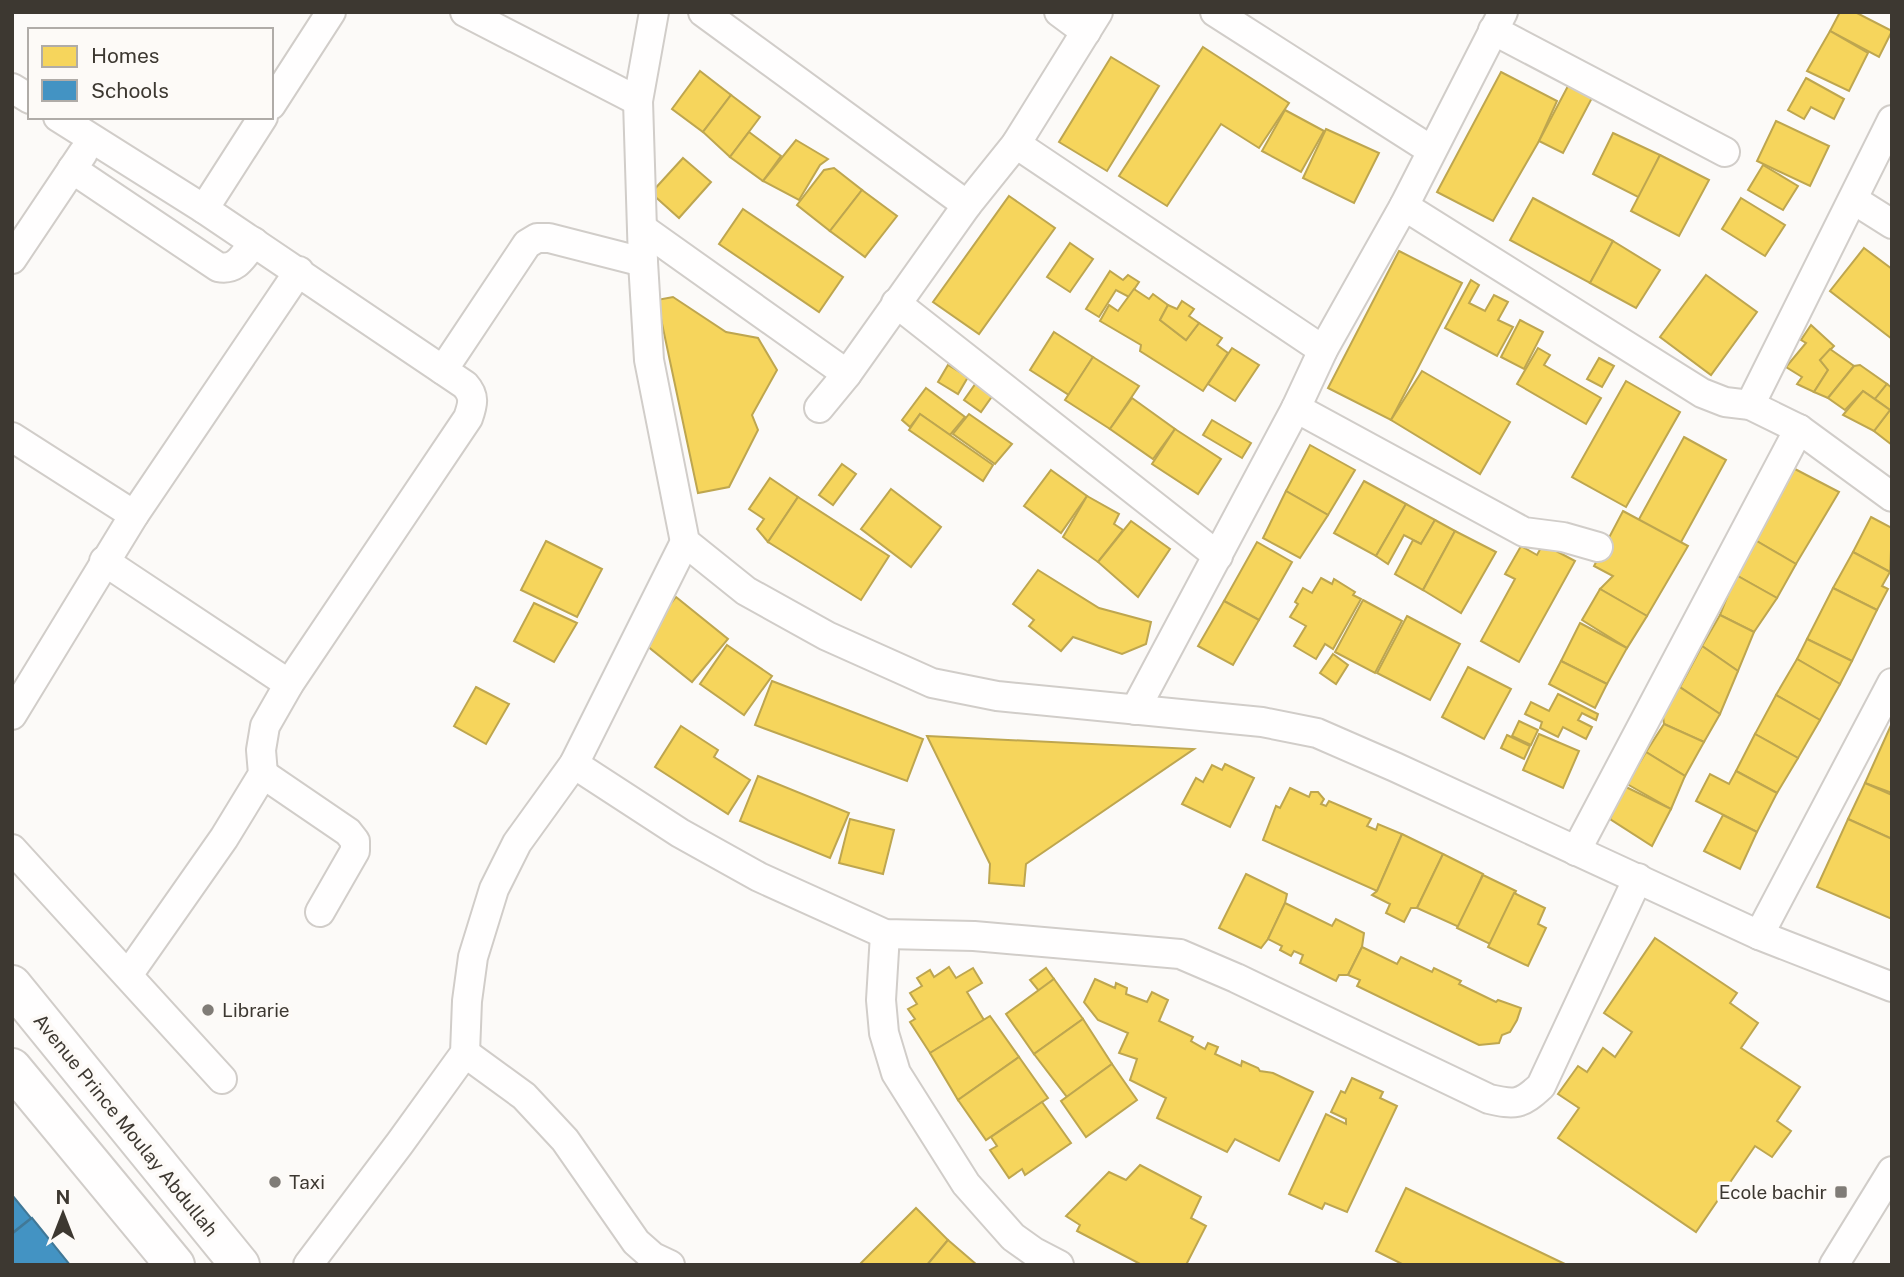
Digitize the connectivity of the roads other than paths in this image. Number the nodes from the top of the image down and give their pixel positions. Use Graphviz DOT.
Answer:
graph roads {
  1 [pos="331,12"];
  2 [pos="466,12"];
  3 [pos="654,12"];
  4 [pos="703,12"];
  5 [pos="1059,12"];
  6 [pos="1215,12"];
  7 [pos="1498,21"];
  8 [pos="1092,22"];
  9 [pos="12,88"];
  10 [pos="28,98"];
  11 [pos="273,102"];
  12 [pos="638,102"];
  13 [pos="61,119"];
  14 [pos="262,119"];
  15 [pos="1892,120"];
  16 [pos="92,139"];
  17 [pos="1016,144"];
  18 [pos="1431,150"];
  19 [pos="1725,152"];
  20 [pos="72,169"];
  21 [pos="1854,200"];
  22 [pos="967,205"];
  23 [pos="1404,206"];
  24 [pos="204,209"];
  25 [pos="1892,224"];
  26 [pos="643,229"];
  27 [pos="254,242"];
  28 [pos="12,259"];
  29 [pos="643,262"];
  30 [pos="299,271"];
  31 [pos="896,303"];
  32 [pos="1323,351"];
  33 [pos="443,370"];
  34 [pos="847,374"];
  35 [pos="1750,405"];
  36 [pos="819,408"];
  37 [pos="1296,408"];
  38 [pos="1799,429"];
  39 [pos="17,450"];
  40 [pos="1892,497"];
  41 [pos="134,515"];
  42 [pos="685,542"];
  43 [pos="1598,547"];
  44 [pos="1218,556"];
  45 [pos="104,561"];
  46 [pos="1892,683"];
  47 [pos="289,684"];
  48 [pos="1135,710"];
  49 [pos="12,715"];
  50 [pos="574,764"];
  51 [pos="263,774"];
  52 [pos="12,849"];
  53 [pos="1576,851"];
  54 [pos="1638,878"];
  55 [pos="320,912"];
  56 [pos="885,934"];
  57 [pos="1759,935"];
  58 [pos="128,975"];
  59 [pos="12,985"];
  60 [pos="1892,986"];
  61 [pos="464,1054"];
  62 [pos="12,1068"];
  63 [pos="222,1079"];
  64 [pos="1892,1171"];
  65 [pos="175,1265"];
  66 [pos="240,1265"];
  67 [pos="309,1265"];
  68 [pos="670,1265"];
  69 [pos="1059,1265"];
  70 [pos="1835,1265"];
  1 -- 11 [label="street"];
  2 -- 12 [label="street"];
  3 -- 12 [label="street"];
  4 -- 22 [label="street"];
  5 -- 8 [label="street"];
  6 -- 18 [label="street"];
  7 -- 18 [label="street"];
  7 -- 19 [label="street"];
  8 -- 17 [label="street"];
  9 -- 10 [label="street"];
  12 -- 26 [label="street"];
  13 -- 16 [label="street"];
  14 -- 24 [label="street"];
  15 -- 21 [label="street"];
  16 -- 20 [label="street"];
  16 -- 24 [label="street"];
  17 -- 22 [label="street"];
  17 -- 32 [label="street"];
  18 -- 23 [label="street"];
  20 -- 27 [label="street"];
  20 -- 28 [label="street"];
  21 -- 25 [label="street"];
  21 -- 35 [label="street"];
  22 -- 31 [label="street"];
  23 -- 32 [label="street"];
  23 -- 35 [label="street"];
  24 -- 27 [label="street"];
  26 -- 29 [label="street"];
  26 -- 34 [label="street"];
  27 -- 30 [label="street"];
  29 -- 33 [label="street"];
  29 -- 42 [label="street"];
  30 -- 33 [label="street"];
  30 -- 41 [label="street"];
  31 -- 34 [label="street"];
  31 -- 44 [label="street"];
  32 -- 37 [label="street"];
  33 -- 47 [label="street"];
  34 -- 36 [label="street"];
  35 -- 38 [label="street"];
  37 -- 43 [label="street"];
  37 -- 44 [label="street"];
  38 -- 40 [label="street"];
  38 -- 53 [label="street"];
  39 -- 41 [label="street"];
  41 -- 45 [label="street"];
  42 -- 48 [label="street"];
  42 -- 50 [label="street"];
  44 -- 48 [label="street"];
  45 -- 47 [label="street"];
  45 -- 49 [label="street"];
  46 -- 57 [label="street"];
  47 -- 51 [label="street"];
  48 -- 53 [label="street"];
  50 -- 56 [label="street"];
  50 -- 61 [label="street"];
  51 -- 55 [label="street"];
  51 -- 58 [label="street"];
  52 -- 58 [label="street"];
  53 -- 54 [label="street"];
  54 -- 56 [label="street"];
  54 -- 57 [label="street"];
  56 -- 69 [label="street"];
  57 -- 60 [label="street"];
  58 -- 63 [label="street"];
  59 -- 66 [label="main road, Avenue Prince Moulay Abdullah"];
  61 -- 67 [label="street"];
  61 -- 68 [label="street"];
  62 -- 65 [label="main road"];
  64 -- 70 [label="street"];
}
